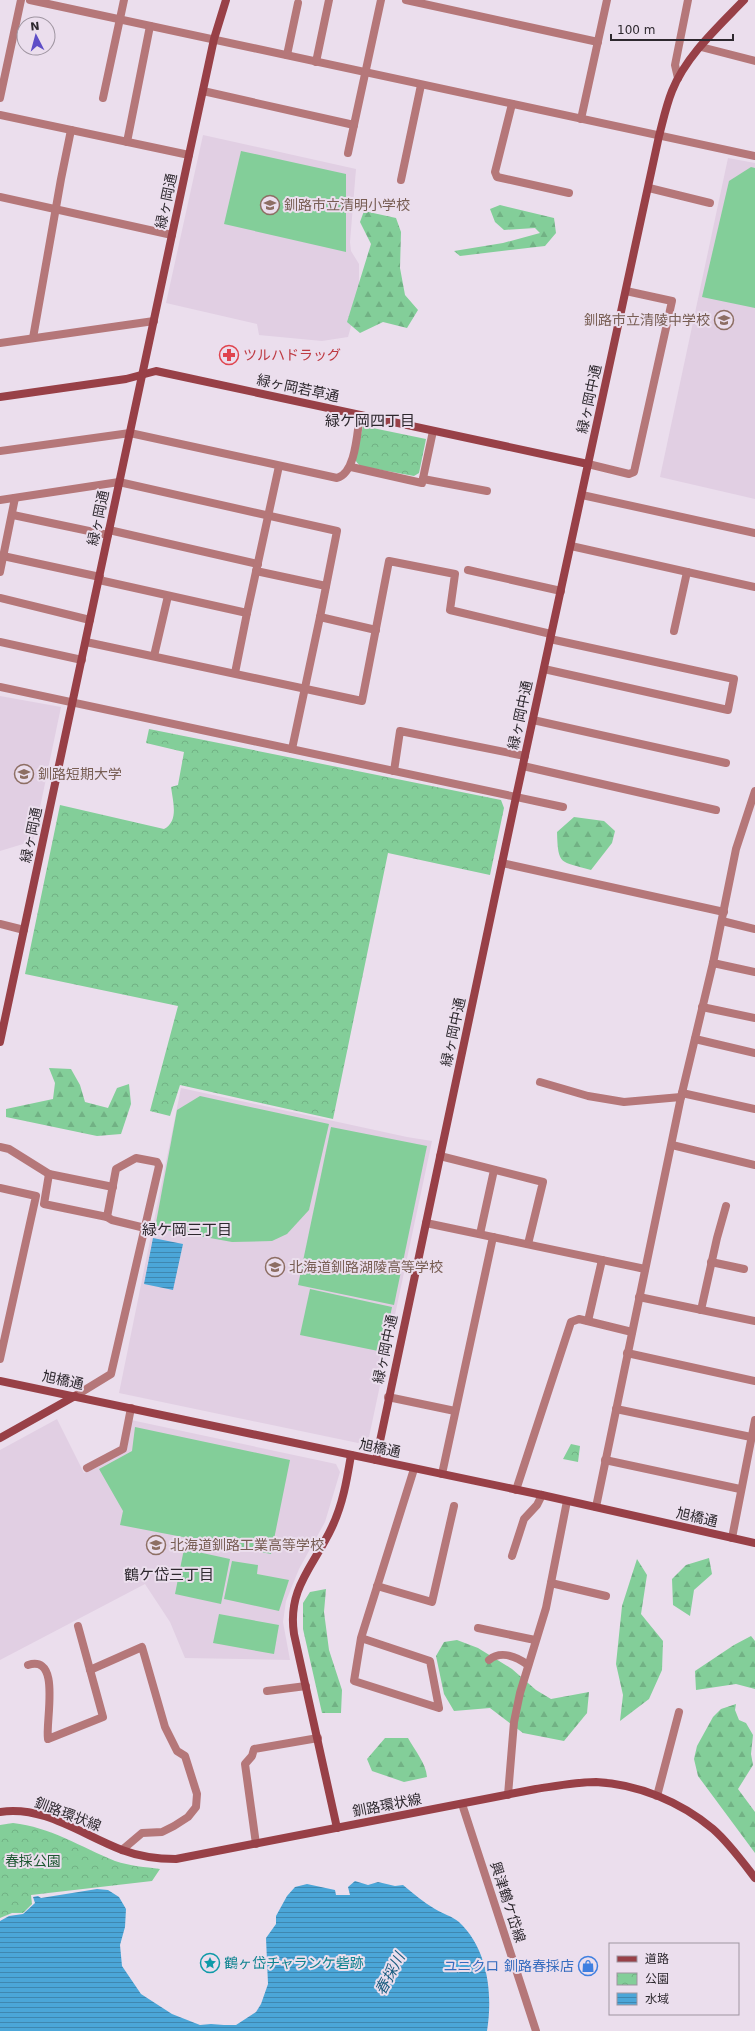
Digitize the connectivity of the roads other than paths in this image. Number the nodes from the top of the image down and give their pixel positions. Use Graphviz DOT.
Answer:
graph roads {
  1 [pos="21,0"];
  2 [pos="30,0"];
  3 [pos="124,0"];
  4 [pos="226,0"];
  5 [pos="328,0"];
  6 [pos="381,0"];
  7 [pos="406,0"];
  8 [pos="607,0"];
  9 [pos="688,0"];
  10 [pos="744,0"];
  11 [pos="298,3"];
  12 [pos="439,4"];
  13 [pos="120,20"];
  14 [pos="150,26"];
  15 [pos="214,39"];
  16 [pos="598,42"];
  17 [pos="701,48"];
  18 [pos="287,55"];
  19 [pos="755,61"];
  20 [pos="316,62"];
  21 [pos="365,73"];
  22 [pos="678,78"];
  23 [pos="421,85"];
  24 [pos="203,91"];
  25 [pos="0,98"];
  26 [pos="103,98"];
  27 [pos="512,104"];
  28 [pos="0,115"];
  29 [pos="581,120"];
  30 [pos="354,125"];
  31 [pos="71,130"];
  32 [pos="659,136"];
  33 [pos="127,142"];
  34 [pos="348,153"];
  35 [pos="189,155"];
  36 [pos="755,156"];
  37 [pos="401,180"];
  38 [pos="649,188"];
  39 [pos="569,193"];
  40 [pos="0,197"];
  41 [pos="710,203"];
  42 [pos="56,209"];
  43 [pos="172,235"];
  44 [pos="626,291"];
  45 [pos="154,320"];
  46 [pos="33,338"];
  47 [pos="0,343"];
  48 [pos="142,374"];
  49 [pos="0,397"];
  50 [pos="360,415"];
  51 [pos="433,431"];
  52 [pos="130,433"];
  53 [pos="0,451"];
  54 [pos="588,464"];
  55 [pos="279,466"];
  56 [pos="351,467"];
  57 [pos="423,479"];
  58 [pos="119,482"];
  59 [pos="487,491"];
  60 [pos="582,495"];
  61 [pos="15,498"];
  62 [pos="0,500"];
  63 [pos="12,514"];
  64 [pos="269,515"];
  65 [pos="755,532"];
  66 [pos="109,533"];
  67 [pos="3,540"];
  68 [pos="571,546"];
  69 [pos="3,556"];
  70 [pos="257,568"];
  71 [pos="468,570"];
  72 [pos="0,572"];
  73 [pos="687,572"];
  74 [pos="99,579"];
  75 [pos="326,586"];
  76 [pos="755,587"];
  77 [pos="561,591"];
  78 [pos="168,596"];
  79 [pos="0,598"];
  80 [pos="247,613"];
  81 [pos="320,616"];
  82 [pos="90,620"];
  83 [pos="376,630"];
  84 [pos="674,631"];
  85 [pos="551,637"];
  86 [pos="0,642"];
  87 [pos="86,642"];
  88 [pos="154,656"];
  89 [pos="82,660"];
  90 [pos="544,669"];
  91 [pos="235,673"];
  92 [pos="0,686"];
  93 [pos="305,689"];
  94 [pos="73,702"];
  95 [pos="533,720"];
  96 [pos="292,749"];
  97 [pos="525,756"];
  98 [pos="726,763"];
  99 [pos="523,766"];
  100 [pos="394,771"];
  101 [pos="755,791"];
  102 [pos="516,797"];
  103 [pos="563,806"];
  104 [pos="716,810"];
  105 [pos="502,863"];
  106 [pos="724,912"];
  107 [pos="722,921"];
  108 [pos="0,924"];
  109 [pos="755,929"];
  110 [pos="24,930"];
  111 [pos="713,963"];
  112 [pos="755,972"];
  113 [pos="702,1006"];
  114 [pos="755,1018"];
  115 [pos="695,1039"];
  116 [pos="0,1042"];
  117 [pos="755,1053"];
  118 [pos="540,1082"];
  119 [pos="682,1095"];
  120 [pos="755,1109"];
  121 [pos="672,1145"];
  122 [pos="0,1147"];
  123 [pos="440,1156"];
  124 [pos="755,1165"];
  125 [pos="494,1170"];
  126 [pos="49,1174"];
  127 [pos="112,1187"];
  128 [pos="0,1188"];
  129 [pos="726,1206"];
  130 [pos="107,1217"];
  131 [pos="426,1223"];
  132 [pos="145,1228"];
  133 [pos="480,1234"];
  134 [pos="493,1237"];
  135 [pos="528,1244"];
  136 [pos="602,1260"];
  137 [pos="711,1262"];
  138 [pos="645,1269"];
  139 [pos="744,1269"];
  140 [pos="639,1297"];
  141 [pos="701,1310"];
  142 [pos="588,1321"];
  143 [pos="755,1321"];
  144 [pos="632,1332"];
  145 [pos="627,1353"];
  146 [pos="0,1359"];
  147 [pos="0,1381"];
  148 [pos="755,1381"];
  149 [pos="75,1396"];
  150 [pos="388,1397"];
  151 [pos="131,1408"];
  152 [pos="616,1409"];
  153 [pos="455,1411"];
  154 [pos="755,1420"];
  155 [pos="751,1437"];
  156 [pos="0,1438"];
  157 [pos="351,1455"];
  158 [pos="376,1460"];
  159 [pos="605,1460"];
  160 [pos="87,1468"];
  161 [pos="414,1469"];
  162 [pos="442,1474"];
  163 [pos="740,1489"];
  164 [pos="516,1490"];
  165 [pos="542,1496"];
  166 [pos="567,1501"];
  167 [pos="454,1506"];
  168 [pos="596,1507"];
  169 [pos="732,1538"];
  170 [pos="755,1543"];
  171 [pos="512,1556"];
  172 [pos="551,1583"];
  173 [pos="376,1586"];
  174 [pos="606,1596"];
  175 [pos="78,1626"];
  176 [pos="478,1628"];
  177 [pos="360,1638"];
  178 [pos="535,1640"];
  179 [pos="489,1660"];
  180 [pos="28,1665"];
  181 [pos="528,1665"];
  182 [pos="90,1670"];
  183 [pos="306,1686"];
  184 [pos="267,1691"];
  185 [pos="679,1712"];
  186 [pos="318,1738"];
  187 [pos="508,1795"];
  188 [pos="657,1796"];
  189 [pos="462,1804"];
  190 [pos="0,1812"];
  191 [pos="337,1828"];
  192 [pos="256,1844"];
  193 [pos="122,1850"];
  194 [pos="755,1878"];
  195 [pos="536,2031"];
  1 -- 25 [label="street"];
  2 -- 13 [label="street"];
  3 -- 13 [label="street"];
  4 -- 15 [label="street, 緑ヶ岡通"];
  5 -- 20 [label="street"];
  6 -- 21 [label="street"];
  7 -- 12 [label="street"];
  8 -- 16 [label="street"];
  9 -- 22 [label="street"];
  10 -- 17 [label="street, 緑ヶ岡中通"];
  11 -- 18 [label="street"];
  12 -- 16 [label="street"];
  13 -- 14 [label="street"];
  13 -- 26 [label="street"];
  14 -- 15 [label="street"];
  14 -- 33 [label="street"];
  15 -- 18 [label="street"];
  15 -- 24 [label="street, 緑ヶ岡通"];
  16 -- 29 [label="street"];
  17 -- 19 [label="street"];
  17 -- 22 [label="street, 緑ヶ岡中通"];
  18 -- 20 [label="street"];
  20 -- 21 [label="street"];
  21 -- 23 [label="street"];
  21 -- 30 [label="street"];
  22 -- 32 [label="street, 緑ヶ岡中通"];
  23 -- 27 [label="street"];
  23 -- 37 [label="street"];
  24 -- 30 [label="street"];
  24 -- 35 [label="street, 緑ヶ岡通"];
  27 -- 29 [label="street"];
  27 -- 39 [label="street"];
  28 -- 31 [label="street"];
  29 -- 32 [label="street"];
  30 -- 34 [label="street"];
  31 -- 33 [label="street"];
  31 -- 42 [label="street"];
  32 -- 36 [label="street"];
  32 -- 38 [label="street, 緑ヶ岡中通"];
  33 -- 35 [label="street"];
  35 -- 43 [label="street, 緑ヶ岡通"];
  38 -- 41 [label="street"];
  38 -- 44 [label="street, 緑ヶ岡中通"];
  40 -- 42 [label="street"];
  42 -- 43 [label="street"];
  42 -- 46 [label="street"];
  43 -- 45 [label="street, 緑ヶ岡通"];
  44 -- 54 [label="street, 緑ヶ岡中通"];
  44 -- 54 [label="street"];
  45 -- 46 [label="street"];
  45 -- 48 [label="street, 緑ヶ岡通"];
  46 -- 47 [label="street"];
  48 -- 49 [label="street, 緑ヶ岡若草通"];
  48 -- 50 [label="street, 緑ヶ岡若草通"];
  48 -- 52 [label="street, 緑ヶ岡通"];
  50 -- 51 [label="street, 緑ヶ岡若草通"];
  50 -- 56 [label="street"];
  51 -- 54 [label="street, 緑ヶ岡若草通"];
  51 -- 57 [label="street"];
  52 -- 53 [label="street"];
  52 -- 55 [label="street"];
  52 -- 58 [label="street, 緑ヶ岡通"];
  54 -- 60 [label="street, 緑ヶ岡中通"];
  55 -- 56 [label="street"];
  55 -- 64 [label="street"];
  56 -- 57 [label="street"];
  57 -- 59 [label="street"];
  58 -- 61 [label="street"];
  58 -- 64 [label="street"];
  58 -- 66 [label="street, 緑ヶ岡通"];
  60 -- 65 [label="street"];
  60 -- 68 [label="street, 緑ヶ岡中通"];
  61 -- 62 [label="street"];
  61 -- 63 [label="street"];
  63 -- 66 [label="street"];
  63 -- 67 [label="street"];
  64 -- 70 [label="street"];
  64 -- 75 [label="street"];
  66 -- 70 [label="street"];
  66 -- 74 [label="street, 緑ヶ岡通"];
  67 -- 69 [label="street"];
  68 -- 73 [label="street"];
  68 -- 77 [label="street, 緑ヶ岡中通"];
  69 -- 72 [label="street"];
  69 -- 74 [label="street"];
  70 -- 75 [label="street"];
  70 -- 80 [label="street"];
  71 -- 77 [label="street"];
  73 -- 76 [label="street"];
  73 -- 84 [label="street"];
  74 -- 78 [label="street"];
  74 -- 82 [label="street, 緑ヶ岡通"];
  75 -- 81 [label="street"];
  77 -- 85 [label="street, 緑ヶ岡中通"];
  78 -- 80 [label="street"];
  78 -- 88 [label="street"];
  79 -- 82 [label="street"];
  80 -- 91 [label="street"];
  81 -- 83 [label="street"];
  81 -- 93 [label="street"];
  82 -- 87 [label="street, 緑ヶ岡通"];
  83 -- 85 [label="street"];
  83 -- 93 [label="street"];
  85 -- 90 [label="street, 緑ヶ岡中通"];
  85 -- 90 [label="street"];
  86 -- 89 [label="street"];
  87 -- 88 [label="street"];
  87 -- 89 [label="street, 緑ヶ岡通"];
  88 -- 91 [label="street"];
  89 -- 94 [label="street, 緑ヶ岡通"];
  90 -- 95 [label="street, 緑ヶ岡中通"];
  91 -- 93 [label="street"];
  92 -- 94 [label="street"];
  93 -- 96 [label="street"];
  94 -- 96 [label="street"];
  94 -- 110 [label="street, 緑ヶ岡通"];
  95 -- 97 [label="street, 緑ヶ岡中通"];
  95 -- 98 [label="street"];
  96 -- 100 [label="street"];
  97 -- 99 [label="street, 緑ヶ岡中通"];
  97 -- 100 [label="street"];
  99 -- 102 [label="street, 緑ヶ岡中通"];
  99 -- 104 [label="street"];
  100 -- 102 [label="street"];
  101 -- 106 [label="street"];
  102 -- 103 [label="street"];
  102 -- 105 [label="street, 緑ヶ岡中通"];
  105 -- 106 [label="street"];
  105 -- 123 [label="street, 緑ヶ岡中通"];
  106 -- 107 [label="street"];
  107 -- 109 [label="street"];
  107 -- 111 [label="street"];
  108 -- 110 [label="street"];
  110 -- 116 [label="street, 緑ヶ岡通"];
  111 -- 112 [label="street"];
  111 -- 113 [label="street"];
  113 -- 114 [label="street"];
  113 -- 115 [label="street"];
  115 -- 117 [label="street"];
  115 -- 119 [label="street"];
  118 -- 119 [label="street"];
  119 -- 120 [label="street"];
  119 -- 121 [label="street"];
  121 -- 124 [label="street"];
  121 -- 138 [label="street"];
  122 -- 126 [label="street"];
  123 -- 125 [label="street"];
  123 -- 131 [label="street, 緑ヶ岡中通"];
  125 -- 133 [label="street"];
  125 -- 135 [label="street"];
  126 -- 127 [label="street"];
  126 -- 130 [label="street"];
  127 -- 130 [label="street"];
  127 -- 132 [label="street"];
  128 -- 146 [label="street"];
  129 -- 137 [label="street"];
  130 -- 132 [label="street"];
  131 -- 133 [label="street"];
  131 -- 150 [label="street, 緑ヶ岡中通"];
  132 -- 149 [label="street"];
  133 -- 134 [label="street"];
  134 -- 135 [label="street"];
  134 -- 153 [label="street"];
  135 -- 136 [label="street"];
  136 -- 138 [label="street"];
  136 -- 142 [label="street"];
  137 -- 139 [label="street"];
  137 -- 141 [label="street"];
  138 -- 140 [label="street"];
  140 -- 141 [label="street"];
  140 -- 144 [label="street"];
  141 -- 143 [label="street"];
  142 -- 144 [label="street"];
  142 -- 164 [label="street"];
  144 -- 145 [label="street"];
  145 -- 148 [label="street"];
  145 -- 152 [label="street"];
  147 -- 149 [label="street, 旭橋通"];
  149 -- 151 [label="street, 旭橋通"];
  149 -- 156 [label="street"];
  150 -- 153 [label="street"];
  150 -- 158 [label="street, 緑ヶ岡中通"];
  151 -- 157 [label="street, 旭橋通"];
  151 -- 160 [label="street"];
  152 -- 155 [label="street"];
  152 -- 159 [label="street"];
  153 -- 162 [label="street"];
  154 -- 155 [label="street"];
  155 -- 163 [label="street"];
  157 -- 158 [label="street, 旭橋通"];
  157 -- 183 [label="street"];
  158 -- 161 [label="street, 旭橋通"];
  159 -- 163 [label="street"];
  159 -- 168 [label="street"];
  161 -- 162 [label="street, 旭橋通"];
  161 -- 173 [label="street"];
  162 -- 164 [label="street, 旭橋通"];
  163 -- 169 [label="street"];
  164 -- 165 [label="street, 旭橋通"];
  165 -- 166 [label="street, 旭橋通"];
  165 -- 171 [label="street"];
  166 -- 168 [label="street, 旭橋通"];
  166 -- 172 [label="street"];
  167 -- 173 [label="street"];
  168 -- 169 [label="street, 旭橋通"];
  169 -- 170 [label="street, 旭橋通"];
  172 -- 174 [label="street"];
  172 -- 178 [label="street"];
  173 -- 177 [label="street"];
  175 -- 182 [label="street"];
  176 -- 178 [label="street"];
  177 -- 177 [label="street"];
  178 -- 181 [label="street"];
  179 -- 181 [label="street"];
  180 -- 182 [label="street"];
  181 -- 187 [label="street"];
  182 -- 193 [label="street"];
  183 -- 184 [label="street"];
  183 -- 186 [label="street"];
  185 -- 188 [label="street"];
  186 -- 191 [label="street"];
  186 -- 192 [label="street"];
  187 -- 188 [label="street, 釧路環状線"];
  187 -- 189 [label="street, 釧路環状線"];
  188 -- 194 [label="street, 釧路環状線"];
  189 -- 191 [label="street, 釧路環状線"];
  189 -- 195 [label="street, 興津鶴ケ岱線"];
  190 -- 193 [label="street, 釧路環状線"];
  191 -- 192 [label="street, 釧路環状線"];
  192 -- 193 [label="street, 釧路環状線"];
}
